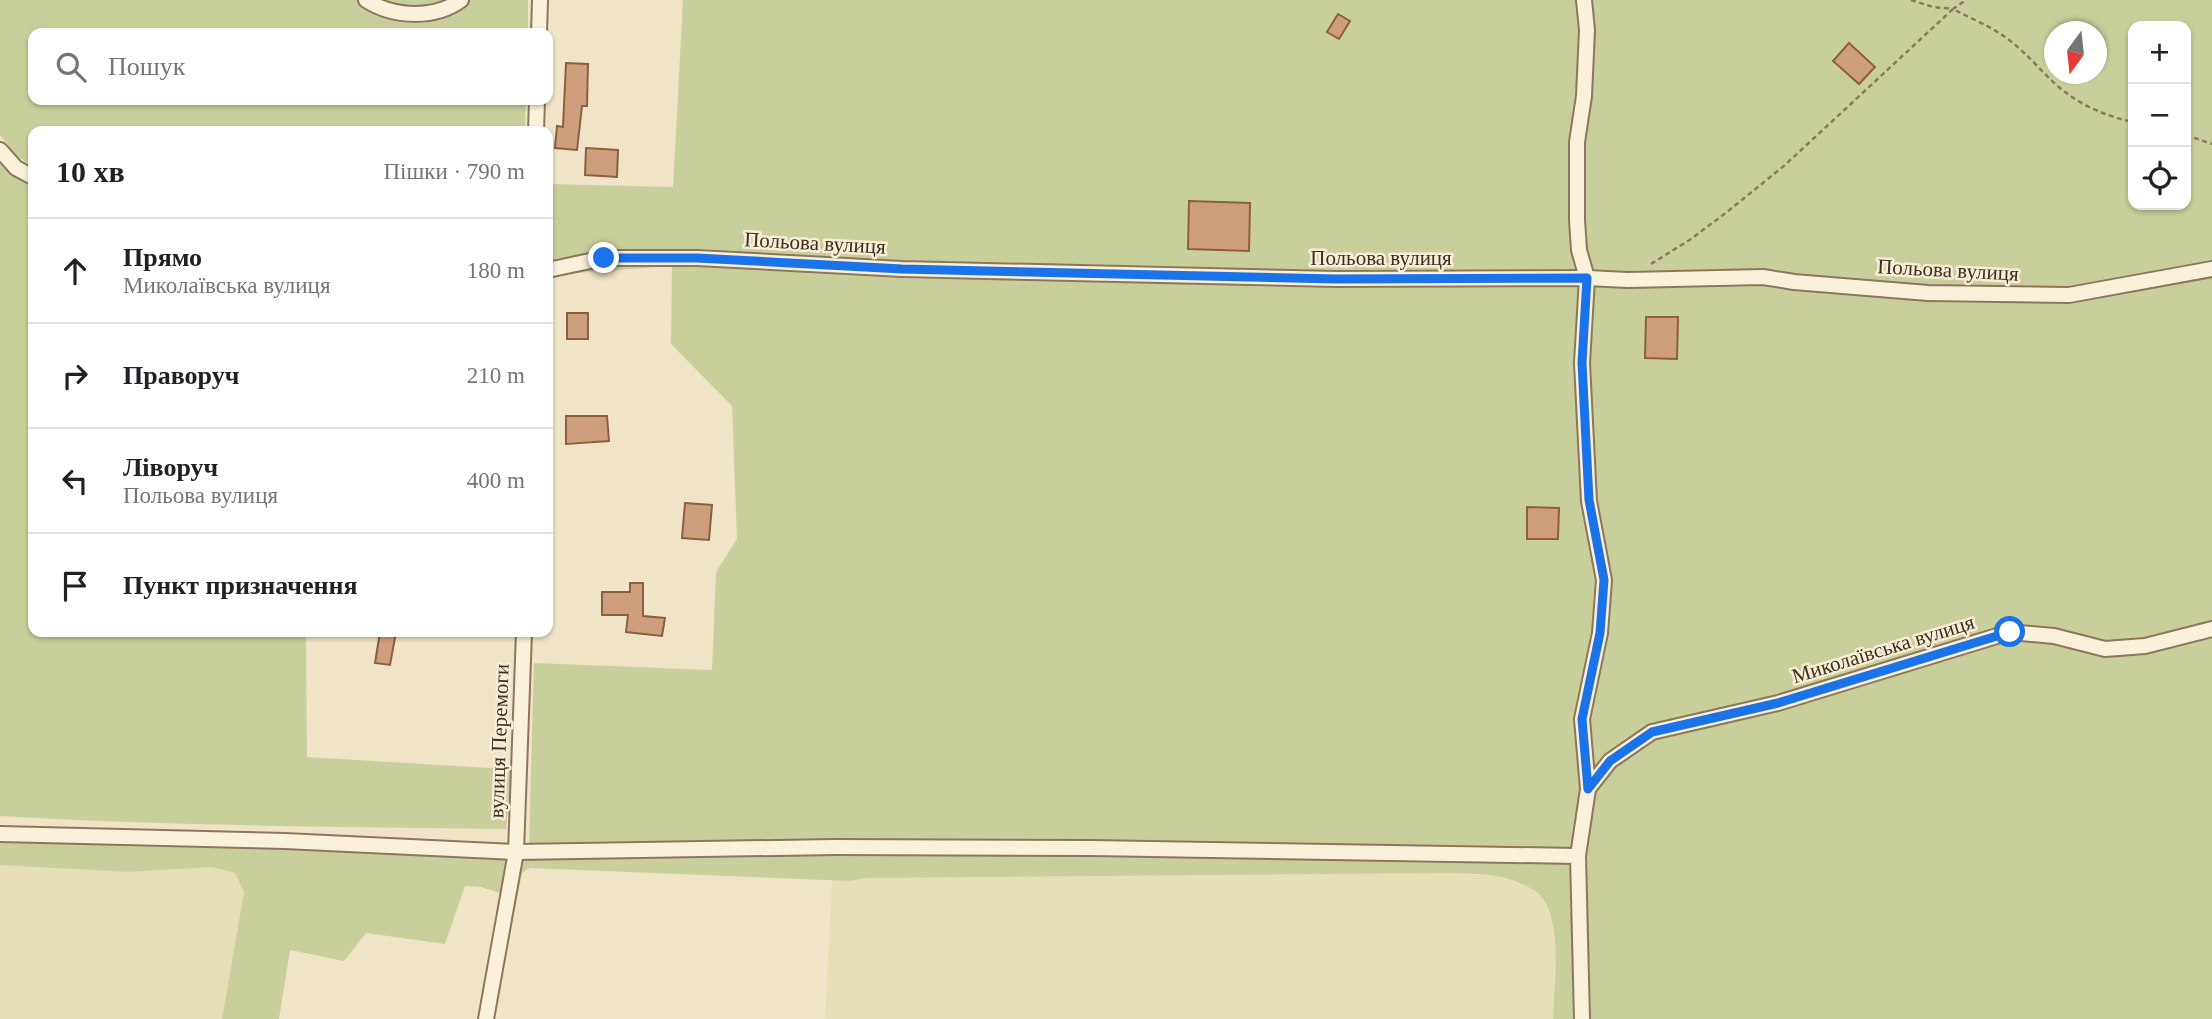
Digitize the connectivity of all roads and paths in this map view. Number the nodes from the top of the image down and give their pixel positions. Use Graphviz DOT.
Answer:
graph roads {
  1 [pos="366,0"];
  2 [pos="461,0"];
  3 [pos="540,0"];
  4 [pos="1584,0"];
  5 [pos="1911,0"];
  6 [pos="1966,0"];
  7 [pos="1953,9"];
  8 [pos="539,28"];
  9 [pos="537,105"];
  10 [pos="2128,121"];
  11 [pos="536,126"];
  12 [pos="2191,137"];
  13 [pos="2212,144"];
  14 [pos="0,150"];
  15 [pos="28,174"];
  16 [pos="553,269"];
  17 [pos="2212,269"];
  18 [pos="1587,278"];
  19 [pos="1628,280"];
  20 [pos="2212,629"];
  21 [pos="524,637"];
  22 [pos="1588,789"];
  23 [pos="0,834"];
  24 [pos="516,852"];
  25 [pos="1578,856"];
  26 [pos="486,1019"];
  27 [pos="1582,1019"];
  1 -- 2 [label="street"];
  3 -- 8 [label="street"];
  4 -- 18 [label="street"];
  5 -- 7 [label="path"];
  6 -- 7 [label="path"];
  7 -- 10 [label="path"];
  7 -- 19 [label="path"];
  9 -- 11 [label="street"];
  12 -- 13 [label="path"];
  14 -- 15 [label="street"];
  16 -- 18 [label="street, Польова вулиця"];
  17 -- 19 [label="street, Польова вулиця"];
  18 -- 19 [label="street, Польова вулиця"];
  18 -- 22 [label="street"];
  20 -- 22 [label="street, Миколаївська вулиця"];
  21 -- 24 [label="street, вулиця Перемоги"];
  22 -- 25 [label="street"];
  23 -- 24 [label="street"];
  24 -- 25 [label="street"];
  24 -- 26 [label="street, вулиця Перемоги"];
  25 -- 27 [label="street"];
}
